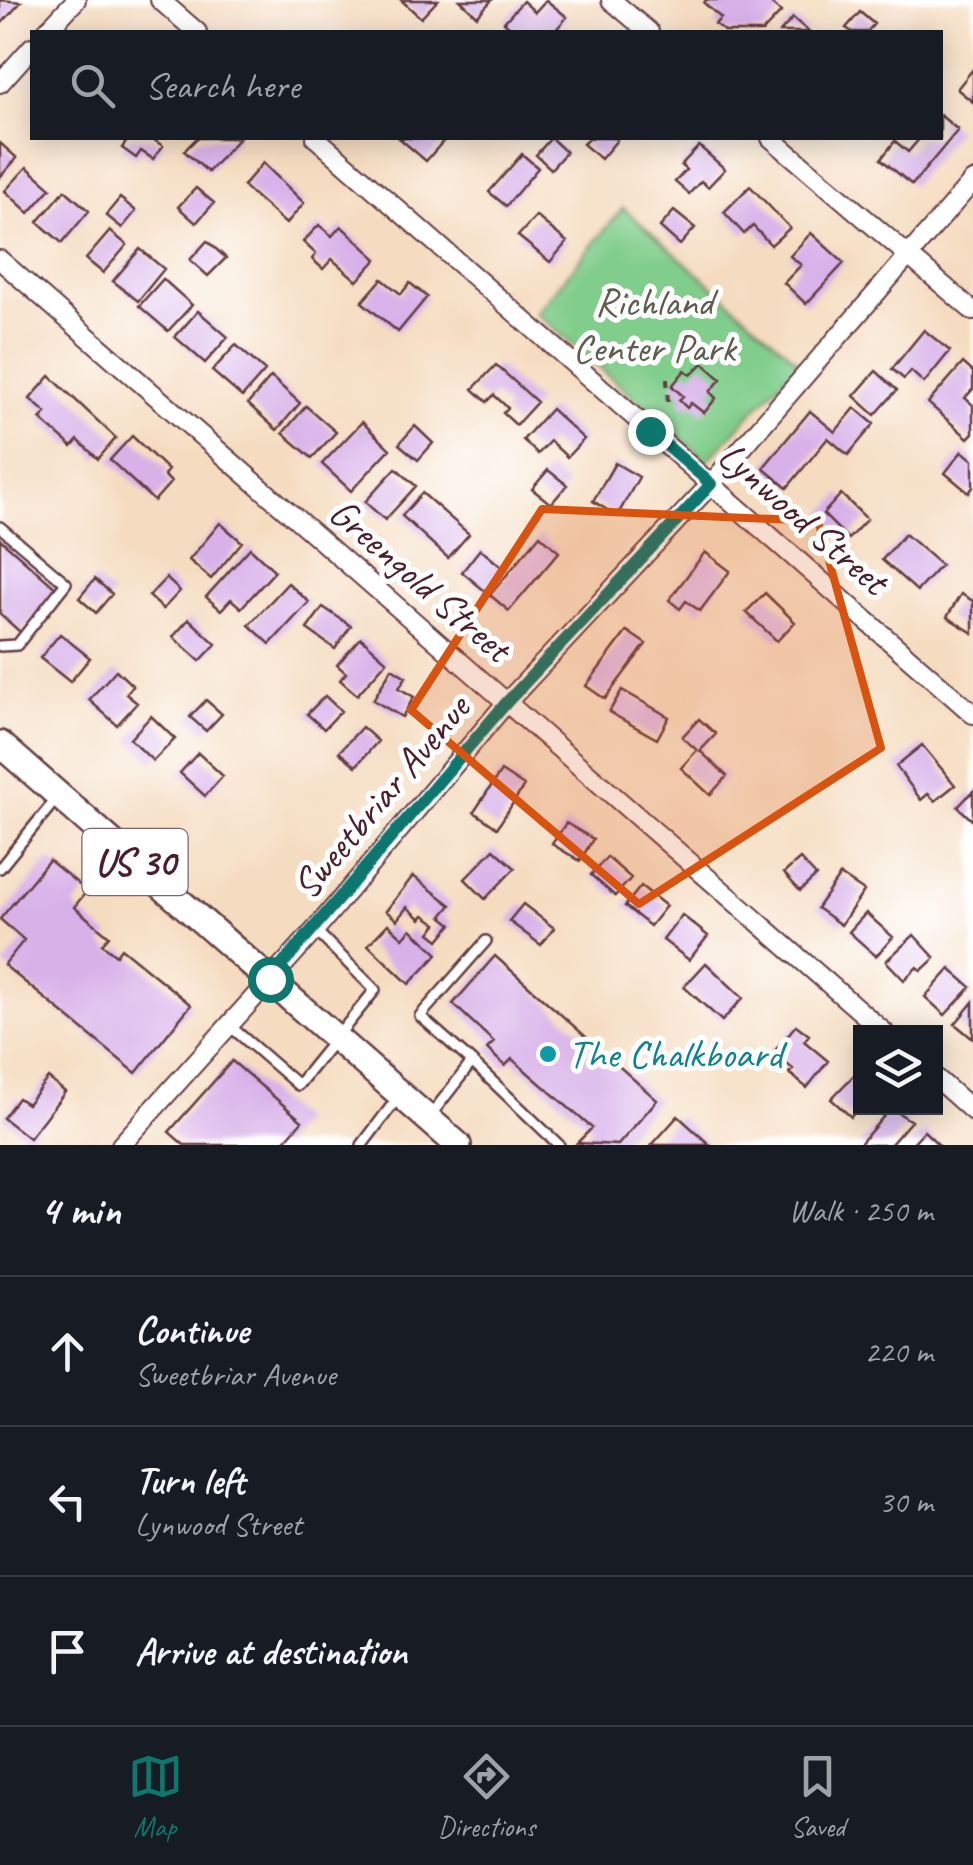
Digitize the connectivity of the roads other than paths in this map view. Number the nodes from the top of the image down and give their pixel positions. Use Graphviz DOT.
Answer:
graph roads {
  1 [pos="76,0"];
  2 [pos="160,0"];
  3 [pos="610,0"];
  4 [pos="48,30"];
  5 [pos="195,30"];
  6 [pos="646,30"];
  7 [pos="30,49"];
  8 [pos="0,83"];
  9 [pos="318,140"];
  10 [pos="774,140"];
  11 [pos="973,181"];
  12 [pos="908,254"];
  13 [pos="0,260"];
  14 [pos="973,312"];
  15 [pos="711,484"];
  16 [pos="0,526"];
  17 [pos="0,646"];
  18 [pos="507,702"];
  19 [pos="973,714"];
  20 [pos="1,747"];
  21 [pos="59,796"];
  22 [pos="0,868"];
  23 [pos="315,930"];
  24 [pos="486,941"];
  25 [pos="270,979"];
  26 [pos="229,1025"];
  27 [pos="876,1025"];
  28 [pos="338,1040"];
  29 [pos="472,1062"];
  30 [pos="943,1084"];
  31 [pos="400,1094"];
  32 [pos="973,1110"];
  33 [pos="428,1118"];
  34 [pos="125,1144"];
  35 [pos="362,1145"];
  36 [pos="458,1145"];
  37 [pos="559,1145"];
  1 -- 4 [label="street"];
  2 -- 5 [label="street"];
  3 -- 6 [label="street"];
  7 -- 8 [label="street"];
  9 -- 15 [label="street, Lynwood Street"];
  10 -- 12 [label="street"];
  11 -- 12 [label="street, Sweetbriar Avenue"];
  12 -- 14 [label="street"];
  12 -- 15 [label="street, Sweetbriar Avenue"];
  13 -- 18 [label="street, Greengold Street"];
  15 -- 18 [label="street, Sweetbriar Avenue"];
  15 -- 19 [label="street, Lynwood Street"];
  16 -- 17 [label="lane"];
  18 -- 23 [label="street, Sweetbriar Avenue"];
  18 -- 27 [label="street, Greengold Street"];
  20 -- 21 [label="main road, US 30"];
  21 -- 22 [label="lane"];
  21 -- 25 [label="main road, US 30"];
  23 -- 25 [label="street, Sweetbriar Avenue"];
  23 -- 28 [label="lane"];
  24 -- 29 [label="lane"];
  25 -- 26 [label="street, Sweetbriar Avenue"];
  25 -- 28 [label="main road, US 30"];
  26 -- 28 [label="lane"];
  26 -- 34 [label="street, Sweetbriar Avenue"];
  28 -- 31 [label="main road, US 30"];
  29 -- 33 [label="lane"];
  29 -- 37 [label="lane"];
  30 -- 32 [label="street"];
  31 -- 33 [label="main road, US 30"];
  31 -- 35 [label="lane"];
  33 -- 36 [label="main road, US 30"];
}
